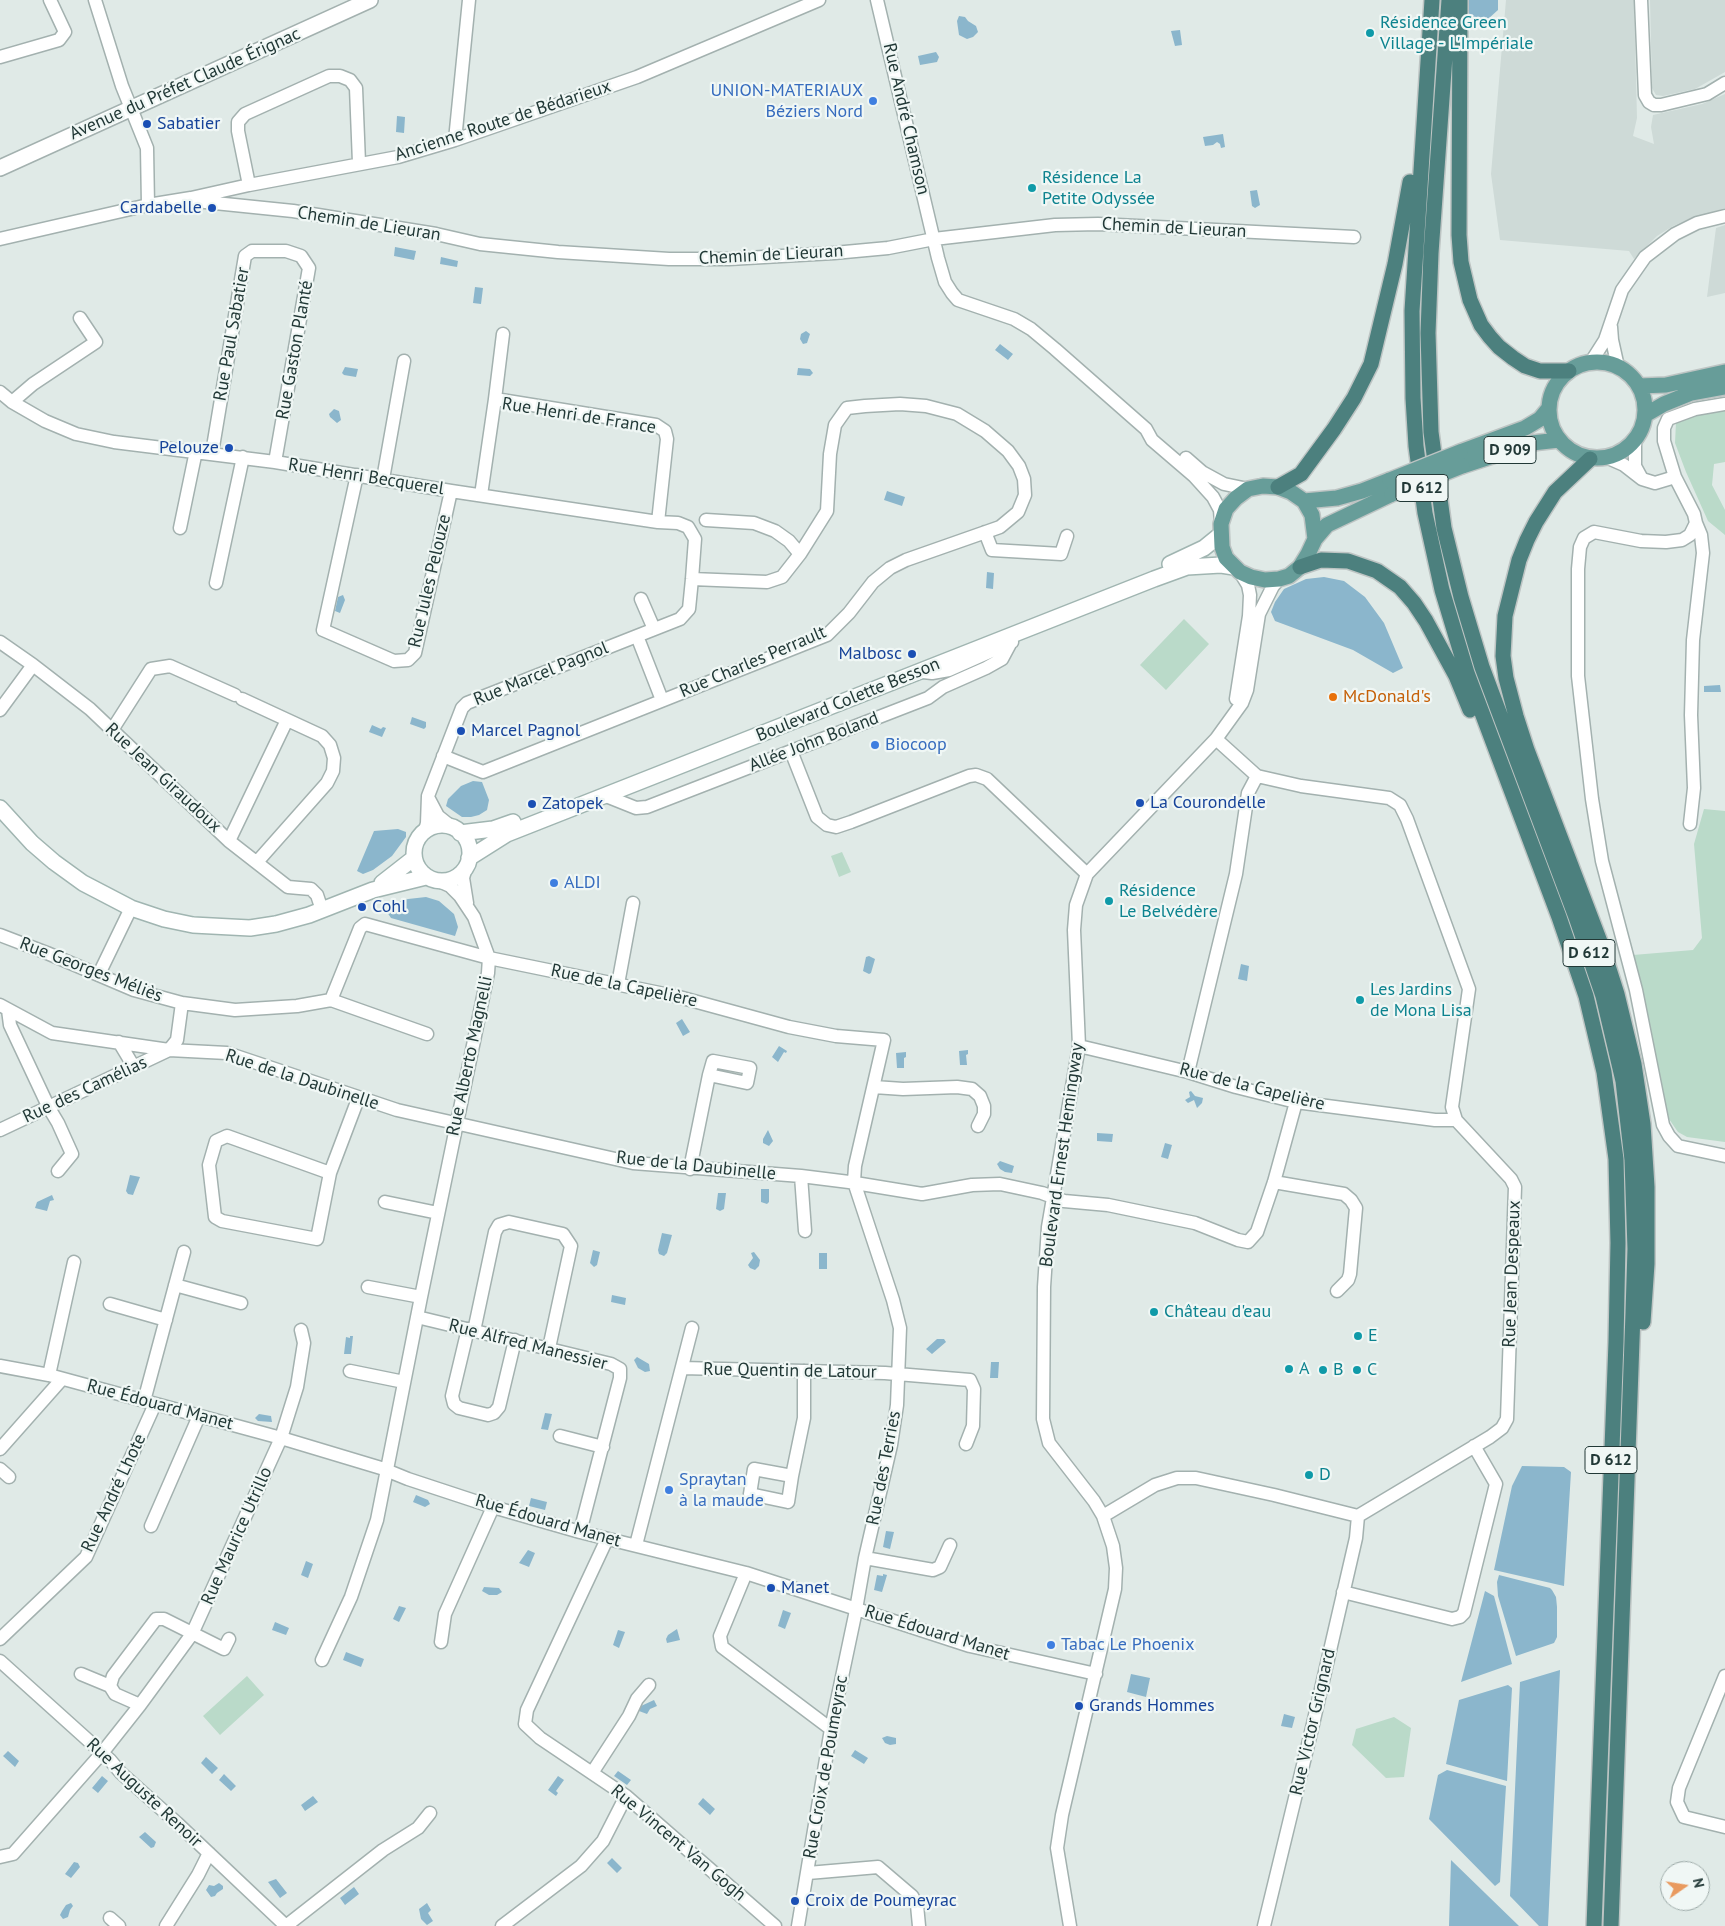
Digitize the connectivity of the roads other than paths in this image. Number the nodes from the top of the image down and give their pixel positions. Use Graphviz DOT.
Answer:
graph roads {
  1 [pos="50,0"];
  2 [pos="95,0"];
  3 [pos="370,0"];
  4 [pos="469,0"];
  5 [pos="819,0"];
  6 [pos="877,0"];
  7 [pos="1432,0"];
  8 [pos="1449,0"];
  9 [pos="1460,0"];
  10 [pos="1642,0"];
  11 [pos="0,57"];
  12 [pos="1725,83"];
  13 [pos="1426,87"];
  14 [pos="132,108"];
  15 [pos="455,140"];
  16 [pos="359,163"];
  17 [pos="0,168"];
  18 [pos="249,185"];
  19 [pos="191,198"];
  20 [pos="148,204"];
  21 [pos="1725,216"];
  22 [pos="1354,237"];
  23 [pos="0,239"];
  24 [pos="934,239"];
  25 [pos="286,251"];
  26 [pos="80,318"];
  27 [pos="1611,324"];
  28 [pos="503,334"];
  29 [pos="404,361"];
  30 [pos="1591,362"];
  31 [pos="1618,367"];
  32 [pos="1569,371"];
  33 [pos="1725,372"];
  34 [pos="1639,386"];
  35 [pos="1725,387"];
  36 [pos="0,392"];
  37 [pos="496,398"];
  38 [pos="12,402"];
  39 [pos="1725,404"];
  40 [pos="1549,408"];
  41 [pos="1646,415"];
  42 [pos="1146,429"];
  43 [pos="1559,440"];
  44 [pos="1635,442"];
  45 [pos="196,451"];
  46 [pos="212,453"];
  47 [pos="243,457"];
  48 [pos="1608,458"];
  49 [pos="1461,459"];
  50 [pos="1590,459"];
  51 [pos="275,462"];
  52 [pos="357,475"];
  53 [pos="1675,477"];
  54 [pos="1642,479"];
  55 [pos="383,480"];
  56 [pos="1278,487"];
  57 [pos="1391,487"];
  58 [pos="1248,489"];
  59 [pos="451,491"];
  60 [pos="481,495"];
  61 [pos="1304,501"];
  62 [pos="706,520"];
  63 [pos="658,522"];
  64 [pos="1696,523"];
  65 [pos="180,528"];
  66 [pos="1220,529"];
  67 [pos="985,532"];
  68 [pos="1067,536"];
  69 [pos="1315,539"];
  70 [pos="800,554"];
  71 [pos="1300,567"];
  72 [pos="1237,569"];
  73 [pos="692,579"];
  74 [pos="1279,579"];
  75 [pos="216,583"];
  76 [pos="641,599"];
  77 [pos="654,629"];
  78 [pos="637,636"];
  79 [pos="1015,638"];
  80 [pos="0,642"];
  81 [pos="33,665"];
  82 [pos="949,670"];
  83 [pos="918,672"];
  84 [pos="943,687"];
  85 [pos="662,700"];
  86 [pos="0,710"];
  87 [pos="1234,714"];
  88 [pos="287,720"];
  89 [pos="112,730"];
  90 [pos="1216,738"];
  91 [pos="791,750"];
  92 [pos="444,756"];
  93 [pos="1257,776"];
  94 [pos="428,796"];
  95 [pos="606,796"];
  96 [pos="0,808"];
  97 [pos="1690,824"];
  98 [pos="456,830"];
  99 [pos="425,831"];
  100 [pos="229,841"];
  101 [pos="414,858"];
  102 [pos="257,862"];
  103 [pos="468,862"];
  104 [pos="1088,874"];
  105 [pos="432,879"];
  106 [pos="373,890"];
  107 [pos="467,903"];
  108 [pos="633,903"];
  109 [pos="131,908"];
  110 [pos="322,910"];
  111 [pos="0,935"];
  112 [pos="489,958"];
  113 [pos="99,974"];
  114 [pos="618,984"];
  115 [pos="1586,996"];
  116 [pos="331,1000"];
  117 [pos="182,1003"];
  118 [pos="4,1008"];
  119 [pos="427,1034"];
  120 [pos="119,1042"];
  121 [pos="1079,1046"];
  122 [pos="169,1050"];
  123 [pos="134,1067"];
  124 [pos="1188,1072"];
  125 [pos="709,1075"];
  126 [pos="874,1087"];
  127 [pos="358,1099"];
  128 [pos="1296,1102"];
  129 [pos="49,1108"];
  130 [pos="1456,1120"];
  131 [pos="456,1124"];
  132 [pos="978,1126"];
  133 [pos="0,1130"];
  134 [pos="1725,1156"];
  135 [pos="690,1169"];
  136 [pos="58,1171"];
  137 [pos="330,1173"];
  138 [pos="801,1176"];
  139 [pos="854,1182"];
  140 [pos="1274,1182"];
  141 [pos="1052,1198"];
  142 [pos="385,1202"];
  143 [pos="438,1213"];
  144 [pos="805,1231"];
  145 [pos="184,1252"];
  146 [pos="74,1262"];
  147 [pos="175,1285"];
  148 [pos="368,1286"];
  149 [pos="1337,1291"];
  150 [pos="421,1297"];
  151 [pos="110,1304"];
  152 [pos="241,1304"];
  153 [pos="417,1317"];
  154 [pos="166,1320"];
  155 [pos="692,1328"];
  156 [pos="301,1330"];
  157 [pos="471,1330"];
  158 [pos="515,1340"];
  159 [pos="549,1348"];
  160 [pos="0,1366"];
  161 [pos="682,1368"];
  162 [pos="350,1371"];
  163 [pos="804,1371"];
  164 [pos="49,1375"];
  165 [pos="898,1375"];
  166 [pos="62,1379"];
  167 [pos="404,1382"];
  168 [pos="150,1402"];
  169 [pos="199,1416"];
  170 [pos="560,1436"];
  171 [pos="281,1438"];
  172 [pos="1628,1440"];
  173 [pos="966,1444"];
  174 [pos="1474,1446"];
  175 [pos="603,1447"];
  176 [pos="0,1449"];
  177 [pos="387,1470"];
  178 [pos="792,1476"];
  179 [pos="493,1507"];
  180 [pos="1103,1516"];
  181 [pos="1358,1516"];
  182 [pos="151,1526"];
  183 [pos="580,1532"];
  184 [pos="607,1539"];
  185 [pos="636,1545"];
  186 [pos="950,1545"];
  187 [pos="865,1558"];
  188 [pos="746,1573"];
  189 [pos="1343,1592"];
  190 [pos="856,1609"];
  191 [pos="192,1634"];
  192 [pos="0,1639"];
  193 [pos="229,1640"];
  194 [pos="441,1642"];
  195 [pos="322,1660"];
  196 [pos="0,1661"];
  197 [pos="81,1674"];
  198 [pos="1096,1674"];
  199 [pos="1725,1676"];
  200 [pos="648,1685"];
  201 [pos="110,1686"];
  202 [pos="140,1705"];
  203 [pos="831,1729"];
  204 [pos="102,1753"];
  205 [pos="592,1773"];
  206 [pos="626,1796"];
  207 [pos="430,1813"];
  208 [pos="1725,1827"];
  209 [pos="209,1853"];
  210 [pos="0,1857"];
  211 [pos="808,1873"];
  212 [pos="166,1926"];
  213 [pos="286,1926"];
  214 [pos="502,1926"];
  215 [pos="775,1926"];
  216 [pos="798,1926"];
  217 [pos="919,1926"];
  218 [pos="1070,1926"];
  219 [pos="1264,1926"];
  220 [pos="1594,1926"];
  221 [pos="1611,1926"];
  1 -- 11 [label="street"];
  2 -- 14 [label="street"];
  3 -- 14 [label="main road, Avenue du Préfet Claude Érignac"];
  4 -- 15 [label="street"];
  5 -- 15 [label="street, Ancienne Route de Bédarieux"];
  6 -- 24 [label="street, Rue André Chamson"];
  7 -- 13 [label="highway, D 612"];
  8 -- 172 [label="highway, D 612"];
  9 -- 32 [label="highway"];
  10 -- 12 [label="street"];
  13 -- 56 [label="highway"];
  13 -- 115 [label="highway, D 612"];
  14 -- 17 [label="main road, Avenue du Préfet Claude Érignac"];
  14 -- 20 [label="street"];
  15 -- 16 [label="street, Ancienne Route de Bédarieux"];
  16 -- 18 [label="street, Ancienne Route de Bédarieux"];
  16 -- 18 [label="street"];
  18 -- 19 [label="street, Ancienne Route de Bédarieux"];
  19 -- 20 [label="street, Ancienne Route de Bédarieux"];
  19 -- 24 [label="street, Chemin de Lieuran"];
  20 -- 23 [label="street, Ancienne Route de Bédarieux"];
  21 -- 27 [label="street"];
  22 -- 24 [label="street, Chemin de Lieuran"];
  24 -- 42 [label="street, Rue André Chamson"];
  25 -- 46 [label="street, Rue Paul Sabatier"];
  25 -- 51 [label="street, Rue Gaston Planté"];
  26 -- 38 [label="street"];
  27 -- 30 [label="street"];
  27 -- 31 [label="street"];
  28 -- 37 [label="street"];
  29 -- 55 [label="street"];
  30 -- 31 [label="main road"];
  30 -- 32 [label="main road"];
  31 -- 34 [label="main road"];
  32 -- 40 [label="main road"];
  33 -- 34 [label="main road"];
  34 -- 41 [label="main road"];
  35 -- 41 [label="main road"];
  36 -- 38 [label="street, Rue Henri Becquerel"];
  37 -- 60 [label="street, Rue Henri de France"];
  37 -- 63 [label="street, Rue Henri de France"];
  38 -- 45 [label="street, Rue Henri Becquerel"];
  39 -- 53 [label="street"];
  40 -- 43 [label="main road"];
  40 -- 49 [label="main road, D 909"];
  41 -- 44 [label="main road"];
  42 -- 58 [label="street"];
  42 -- 66 [label="street"];
  43 -- 49 [label="main road, D 909"];
  43 -- 50 [label="main road"];
  44 -- 48 [label="main road"];
  44 -- 54 [label="street"];
  45 -- 46 [label="street, Rue Henri Becquerel"];
  45 -- 65 [label="street"];
  46 -- 47 [label="street, Rue Henri Becquerel"];
  47 -- 51 [label="street, Rue Henri Becquerel"];
  47 -- 75 [label="street"];
  48 -- 50 [label="main road"];
  48 -- 54 [label="street"];
  49 -- 57 [label="main road, D 909, bridge"];
  50 -- 172 [label="highway"];
  51 -- 52 [label="street, Rue Henri Becquerel"];
  52 -- 55 [label="street, Rue Henri Becquerel"];
  52 -- 59 [label="street, Rue Jules Pelouze"];
  53 -- 54 [label="street"];
  53 -- 64 [label="street"];
  55 -- 59 [label="street, Rue Henri Becquerel"];
  56 -- 58 [label="main road"];
  56 -- 61 [label="main road"];
  57 -- 61 [label="main road, D 909"];
  57 -- 69 [label="main road, D 909"];
  58 -- 66 [label="main road"];
  59 -- 60 [label="street, Rue Henri Becquerel"];
  60 -- 63 [label="street, Rue Henri Becquerel"];
  61 -- 69 [label="main road"];
  62 -- 70 [label="street"];
  63 -- 73 [label="street, Rue Henri Becquerel"];
  64 -- 97 [label="street"];
  64 -- 134 [label="street"];
  66 -- 72 [label="main road"];
  66 -- 98 [label="main road, Boulevard Colette Besson"];
  67 -- 68 [label="street"];
  67 -- 70 [label="street, Rue Charles Perrault"];
  67 -- 85 [label="street, Rue Charles Perrault"];
  69 -- 71 [label="main road"];
  70 -- 73 [label="street"];
  71 -- 74 [label="main road"];
  71 -- 115 [label="highway"];
  72 -- 74 [label="main road"];
  72 -- 79 [label="main road, Boulevard Colette Besson"];
  72 -- 87 [label="street, Boulevard Ernest Hemingway"];
  73 -- 77 [label="street, Rue Marcel Pagnol"];
  74 -- 87 [label="street, Boulevard Ernest Hemingway"];
  76 -- 77 [label="street"];
  77 -- 78 [label="street, Rue Marcel Pagnol"];
  78 -- 85 [label="street"];
  78 -- 92 [label="street, Rue Marcel Pagnol"];
  79 -- 82 [label="street"];
  79 -- 83 [label="main road, Boulevard Colette Besson"];
  79 -- 84 [label="street, Allée John Boland"];
  80 -- 81 [label="street, Rue Jean Giraudoux"];
  81 -- 86 [label="street"];
  81 -- 89 [label="street, Rue Jean Giraudoux"];
  82 -- 83 [label="street"];
  82 -- 84 [label="street"];
  83 -- 95 [label="main road, Boulevard Colette Besson"];
  84 -- 91 [label="street, Allée John Boland"];
  85 -- 92 [label="street, Rue Charles Perrault"];
  87 -- 90 [label="street, Boulevard Ernest Hemingway"];
  88 -- 89 [label="street"];
  88 -- 100 [label="street"];
  88 -- 102 [label="street"];
  89 -- 100 [label="street, Rue Jean Giraudoux"];
  90 -- 93 [label="street"];
  90 -- 104 [label="street, Boulevard Ernest Hemingway"];
  91 -- 95 [label="street, Allée John Boland"];
  91 -- 104 [label="street"];
  92 -- 94 [label="street, Rue Marcel Pagnol"];
  93 -- 124 [label="street"];
  93 -- 130 [label="street"];
  94 -- 98 [label="street"];
  94 -- 99 [label="street, Rue Marcel Pagnol"];
  95 -- 103 [label="main road, Boulevard Colette Besson"];
  96 -- 109 [label="main road"];
  98 -- 99 [label="main road"];
  98 -- 103 [label="main road"];
  99 -- 101 [label="main road"];
  100 -- 102 [label="street, Rue Jean Giraudoux"];
  101 -- 105 [label="main road"];
  101 -- 106 [label="main road"];
  102 -- 110 [label="street, Rue Jean Giraudoux"];
  103 -- 105 [label="main road"];
  103 -- 107 [label="street"];
  104 -- 121 [label="street, Boulevard Ernest Hemingway"];
  105 -- 106 [label="main road"];
  105 -- 107 [label="street"];
  106 -- 110 [label="main road"];
  107 -- 112 [label="street, Rue Alberto Magnelli"];
  108 -- 114 [label="street"];
  109 -- 110 [label="main road"];
  109 -- 113 [label="street"];
  111 -- 113 [label="street, Rue Georges Méliès"];
  112 -- 114 [label="street, Rue de la Capelière"];
  112 -- 116 [label="street, Rue de la Capelière"];
  112 -- 131 [label="street, Rue Alberto Magnelli"];
  113 -- 117 [label="street, Rue Georges Méliès"];
  114 -- 126 [label="street, Rue de la Capelière"];
  115 -- 220 [label="highway, D 612"];
  116 -- 117 [label="street, Rue Georges Méliès"];
  116 -- 119 [label="street, Rue Georges Méliès"];
  117 -- 122 [label="street, Rue Georges Méliès"];
  118 -- 120 [label="street, Rue de la Daubinelle"];
  118 -- 129 [label="street"];
  120 -- 122 [label="street, Rue de la Daubinelle"];
  120 -- 123 [label="street"];
  121 -- 124 [label="street, Rue de la Capelière"];
  121 -- 141 [label="street, Boulevard Ernest Hemingway"];
  122 -- 123 [label="street, Rue des Camélias"];
  122 -- 127 [label="street, Rue de la Daubinelle"];
  123 -- 129 [label="street, Rue des Camélias"];
  124 -- 128 [label="street, Rue de la Capelière"];
  125 -- 135 [label="street"];
  126 -- 132 [label="street"];
  126 -- 139 [label="street"];
  127 -- 131 [label="street, Rue de la Daubinelle"];
  127 -- 137 [label="street"];
  128 -- 130 [label="street, Rue de la Capelière"];
  128 -- 140 [label="street"];
  129 -- 133 [label="street, Rue des Camélias"];
  129 -- 136 [label="street"];
  130 -- 174 [label="street, Rue Jean Despeaux"];
  131 -- 135 [label="street, Rue de la Daubinelle"];
  131 -- 143 [label="street, Rue Alberto Magnelli"];
  135 -- 138 [label="street, Rue de la Daubinelle"];
  137 -- 137 [label="street"];
  138 -- 139 [label="street, Rue de la Daubinelle"];
  138 -- 144 [label="street"];
  139 -- 141 [label="street, Rue de la Daubinelle"];
  139 -- 165 [label="street, Rue des Terries"];
  140 -- 141 [label="street, Rue de la Daubinelle"];
  140 -- 149 [label="street"];
  141 -- 180 [label="street, Boulevard Ernest Hemingway"];
  142 -- 143 [label="street"];
  143 -- 150 [label="street, Rue Alberto Magnelli"];
  145 -- 147 [label="street, Rue André Lhote"];
  146 -- 164 [label="street"];
  147 -- 152 [label="street"];
  147 -- 154 [label="street, Rue André Lhote"];
  148 -- 150 [label="street"];
  150 -- 153 [label="street, Rue Alberto Magnelli"];
  151 -- 154 [label="street"];
  153 -- 157 [label="street, Rue Alfred Manessier"];
  153 -- 167 [label="street, Rue Alberto Magnelli"];
  154 -- 168 [label="street, Rue André Lhote"];
  155 -- 161 [label="street, Rue Quentin de Latour"];
  156 -- 171 [label="street, Rue Maurice Utrillo"];
  157 -- 158 [label="street, Rue Alfred Manessier"];
  157 -- 158 [label="street"];
  157 -- 159 [label="street"];
  158 -- 159 [label="street, Rue Alfred Manessier"];
  159 -- 175 [label="street, Rue Alfred Manessier"];
  160 -- 164 [label="street, Rue Édouard Manet"];
  161 -- 163 [label="street, Rue Quentin de Latour"];
  161 -- 185 [label="street, Rue Quentin de Latour"];
  162 -- 167 [label="street"];
  163 -- 165 [label="street, Rue Quentin de Latour"];
  163 -- 178 [label="street"];
  164 -- 166 [label="street, Rue Édouard Manet"];
  165 -- 173 [label="street, Rue Quentin de Latour"];
  165 -- 187 [label="street, Rue des Terries"];
  166 -- 168 [label="street, Rue Édouard Manet"];
  166 -- 176 [label="street"];
  167 -- 177 [label="street, Rue Alberto Magnelli"];
  168 -- 169 [label="street, Rue Édouard Manet"];
  168 -- 192 [label="street, Rue André Lhote"];
  169 -- 171 [label="street, Rue Édouard Manet"];
  169 -- 182 [label="street"];
  170 -- 175 [label="street"];
  171 -- 177 [label="street, Rue Édouard Manet"];
  171 -- 191 [label="street, Rue Maurice Utrillo"];
  172 -- 221 [label="highway, D 612"];
  174 -- 181 [label="street, Rue Jean Despeaux"];
  174 -- 189 [label="street"];
  175 -- 183 [label="street, Rue Alfred Manessier"];
  177 -- 179 [label="street, Rue Édouard Manet"];
  177 -- 195 [label="street, Rue Alberto Magnelli"];
  179 -- 183 [label="street, Rue Édouard Manet"];
  179 -- 194 [label="street"];
  180 -- 181 [label="street"];
  180 -- 198 [label="street, Boulevard Ernest Hemingway"];
  181 -- 189 [label="street, Rue Victor Grignard"];
  183 -- 184 [label="street, Rue Édouard Manet"];
  184 -- 185 [label="street, Rue Édouard Manet"];
  184 -- 205 [label="street, Rue Vincent Van Gogh"];
  185 -- 188 [label="street, Rue Édouard Manet"];
  186 -- 187 [label="street"];
  187 -- 190 [label="street, Rue des Terries"];
  188 -- 190 [label="street, Rue Édouard Manet"];
  188 -- 203 [label="street"];
  189 -- 219 [label="street, Rue Victor Grignard"];
  190 -- 198 [label="street, Rue Édouard Manet"];
  190 -- 203 [label="street, Rue Croix de Poumeyrac"];
  191 -- 193 [label="street"];
  191 -- 201 [label="street"];
  191 -- 202 [label="street, Rue Maurice Utrillo"];
  196 -- 204 [label="street, Rue Auguste Renoir"];
  197 -- 201 [label="street"];
  198 -- 218 [label="street, Boulevard Ernest Hemingway"];
  199 -- 208 [label="street"];
  200 -- 205 [label="street"];
  201 -- 202 [label="street"];
  202 -- 204 [label="street, Rue Maurice Utrillo"];
  203 -- 211 [label="street, Rue Croix de Poumeyrac"];
  204 -- 209 [label="street, Rue Auguste Renoir"];
  204 -- 210 [label="street, Rue Maurice Utrillo"];
  205 -- 206 [label="street, Rue Vincent Van Gogh"];
  206 -- 214 [label="street"];
  206 -- 215 [label="street, Rue Vincent Van Gogh"];
  207 -- 213 [label="street"];
  209 -- 212 [label="street"];
  209 -- 213 [label="street, Rue Auguste Renoir"];
  211 -- 216 [label="street, Rue Croix de Poumeyrac"];
  211 -- 217 [label="street"];
}
